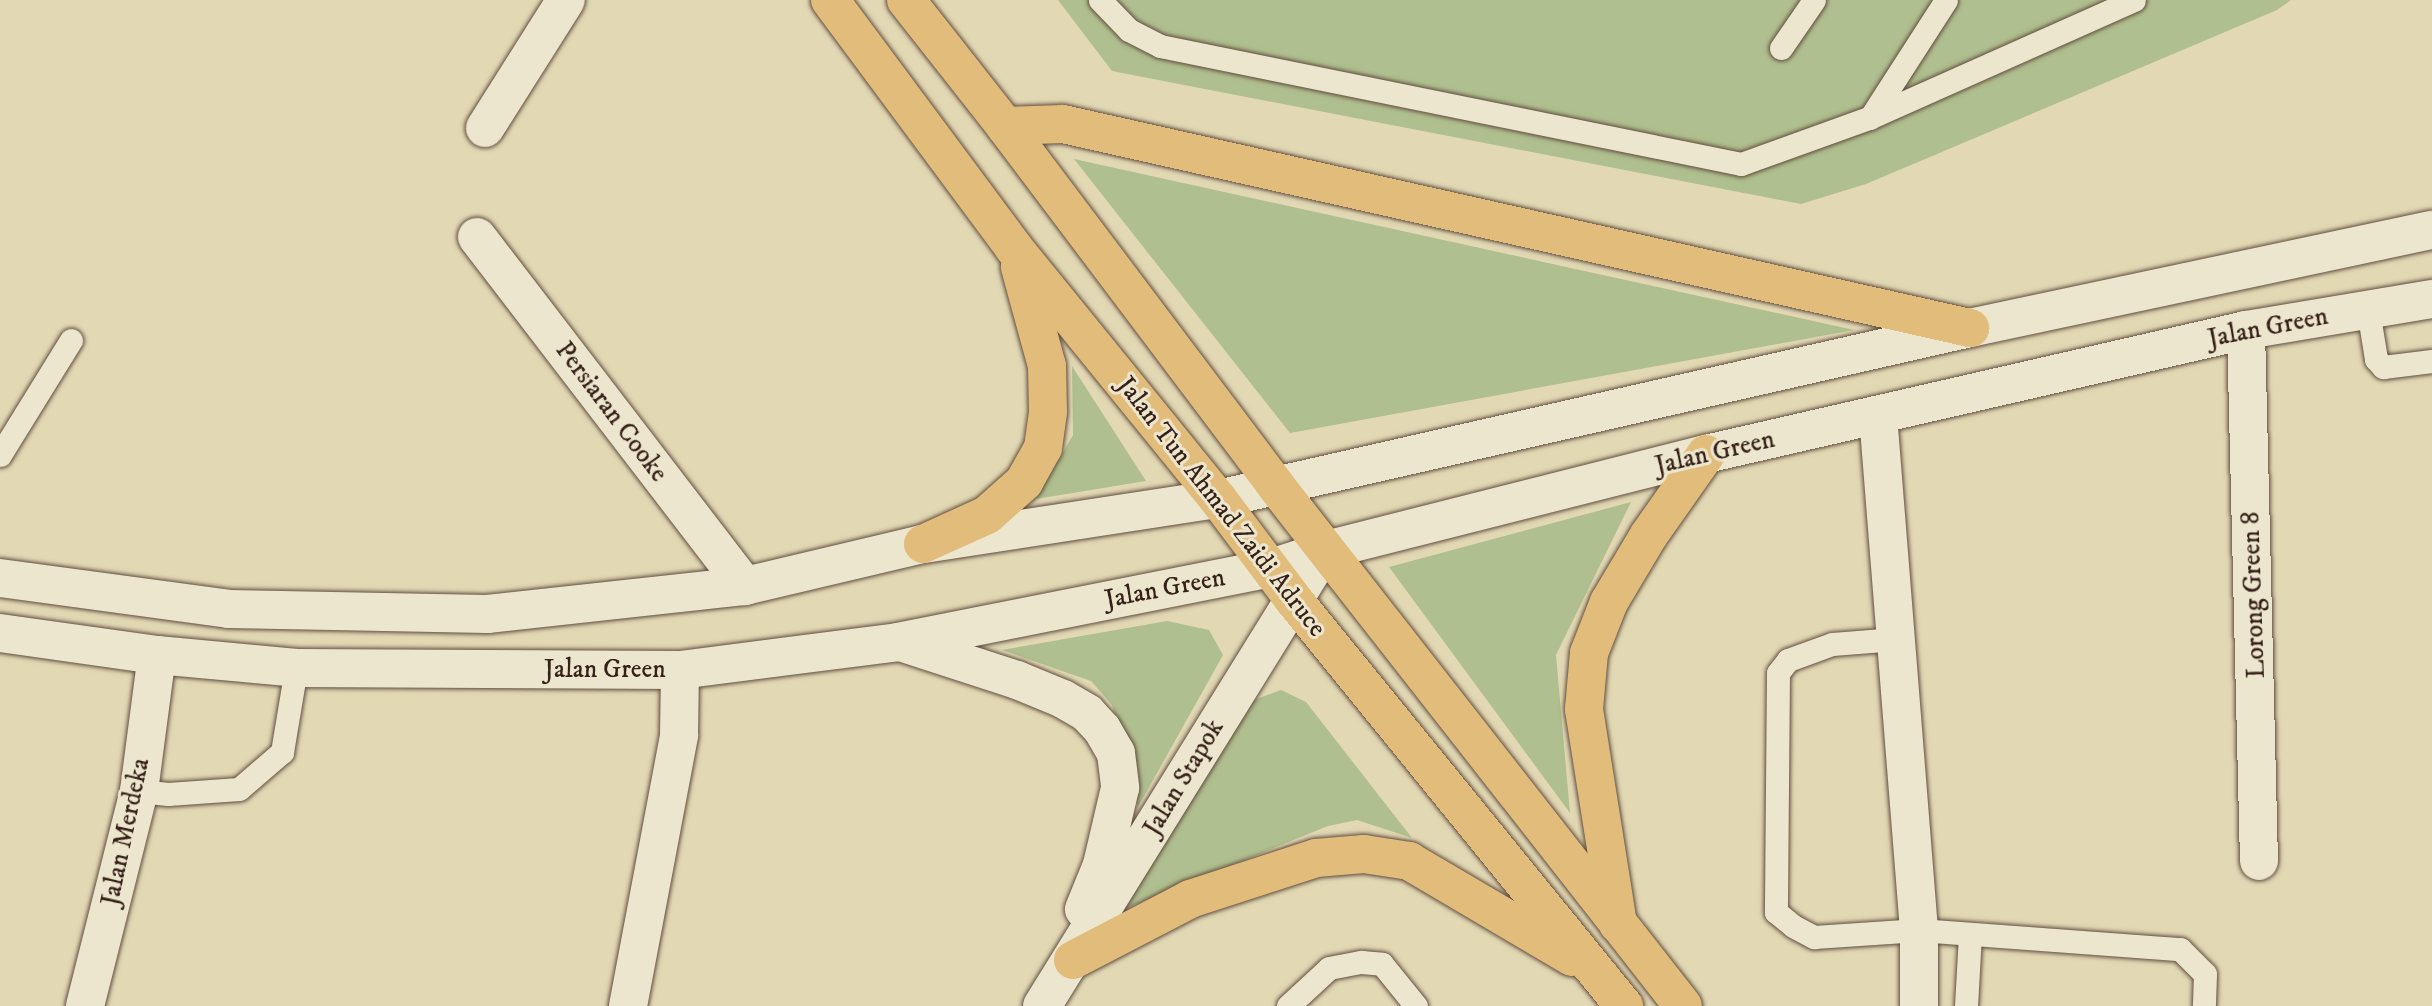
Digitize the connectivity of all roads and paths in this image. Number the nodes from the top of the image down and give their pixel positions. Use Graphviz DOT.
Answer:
graph roads {
  1 [pos="566,0"];
  2 [pos="830,0"];
  3 [pos="906,0"];
  4 [pos="1100,0"];
  5 [pos="1814,0"];
  6 [pos="1946,0"];
  7 [pos="2134,0"];
  8 [pos="1781,48"];
  9 [pos="1870,118"];
  10 [pos="1005,126"];
  11 [pos="485,128"];
  12 [pos="2432,230"];
  13 [pos="477,237"];
  14 [pos="1014,248"];
  15 [pos="2432,299"];
  16 [pos="2368,310"];
  17 [pos="1970,328"];
  18 [pos="2246,330"];
  19 [pos="71,340"];
  20 [pos="2432,361"];
  21 [pos="1878,415"];
  22 [pos="1706,454"];
  23 [pos="0,455"];
  24 [pos="1276,486"];
  25 [pos="1218,499"];
  26 [pos="923,544"];
  27 [pos="1326,550"];
  28 [pos="1271,568"];
  29 [pos="0,578"];
  30 [pos="745,586"];
  31 [pos="1293,599"];
  32 [pos="0,633"];
  33 [pos="1896,639"];
  34 [pos="898,642"];
  35 [pos="157,655"];
  36 [pos="296,668"];
  37 [pos="680,670"];
  38 [pos="139,790"];
  39 [pos="2259,861"];
  40 [pos="1619,927"];
  41 [pos="1919,930"];
  42 [pos="1970,934"];
  43 [pos="1598,973"];
  44 [pos="1056,985"];
  45 [pos="85,1006"];
  46 [pos="628,1006"];
  47 [pos="1287,1006"];
  48 [pos="1416,1006"];
  49 [pos="1624,1006"];
  50 [pos="1683,1006"];
  51 [pos="1919,1006"];
  52 [pos="1966,1006"];
  53 [pos="2204,1006"];
  1 -- 11 [label="main road"];
  2 -- 14 [label="main road, Jalan Tun Ahmad Zaidi Adruce"];
  3 -- 10 [label="main road"];
  4 -- 9 [label="lane"];
  5 -- 8 [label="lane"];
  6 -- 9 [label="lane"];
  7 -- 9 [label="lane"];
  10 -- 17 [label="main road"];
  10 -- 24 [label="main road"];
  12 -- 17 [label="main road"];
  13 -- 30 [label="main road, Persiaran Cooke"];
  14 -- 25 [label="main road, Jalan Tun Ahmad Zaidi Adruce"];
  14 -- 26 [label="main road"];
  15 -- 16 [label="main road, Jalan Green"];
  16 -- 18 [label="main road, Jalan Green"];
  16 -- 20 [label="lane"];
  17 -- 24 [label="main road"];
  18 -- 21 [label="main road, Jalan Green"];
  18 -- 39 [label="main road, Lorong Green 8"];
  19 -- 23 [label="lane"];
  21 -- 22 [label="main road, Jalan Green"];
  21 -- 33 [label="main road"];
  22 -- 27 [label="main road, Jalan Green"];
  22 -- 40 [label="main road"];
  24 -- 25 [label="main road"];
  24 -- 27 [label="main road"];
  25 -- 26 [label="main road"];
  25 -- 28 [label="main road, Jalan Tun Ahmad Zaidi Adruce"];
  26 -- 30 [label="main road"];
  27 -- 28 [label="main road, Jalan Green"];
  27 -- 31 [label="main road, Jalan Stapok"];
  27 -- 40 [label="main road"];
  28 -- 31 [label="main road, Jalan Tun Ahmad Zaidi Adruce"];
  28 -- 34 [label="main road, Jalan Green"];
  29 -- 30 [label="main road"];
  31 -- 43 [label="main road, Jalan Tun Ahmad Zaidi Adruce"];
  31 -- 44 [label="main road, Jalan Stapok"];
  32 -- 35 [label="main road, Jalan Green"];
  33 -- 41 [label="main road"];
  33 -- 41 [label="lane"];
  34 -- 37 [label="main road, Jalan Green"];
  34 -- 44 [label="main road"];
  35 -- 36 [label="main road, Jalan Green"];
  35 -- 38 [label="main road, Jalan Merdeka"];
  36 -- 37 [label="main road, Jalan Green"];
  36 -- 38 [label="lane"];
  37 -- 46 [label="main road"];
  38 -- 45 [label="main road, Jalan Merdeka"];
  40 -- 50 [label="main road"];
  41 -- 42 [label="lane"];
  41 -- 51 [label="main road"];
  42 -- 52 [label="lane"];
  42 -- 53 [label="lane"];
  43 -- 44 [label="main road"];
  43 -- 49 [label="main road, Jalan Tun Ahmad Zaidi Adruce"];
  47 -- 48 [label="lane"];
}
